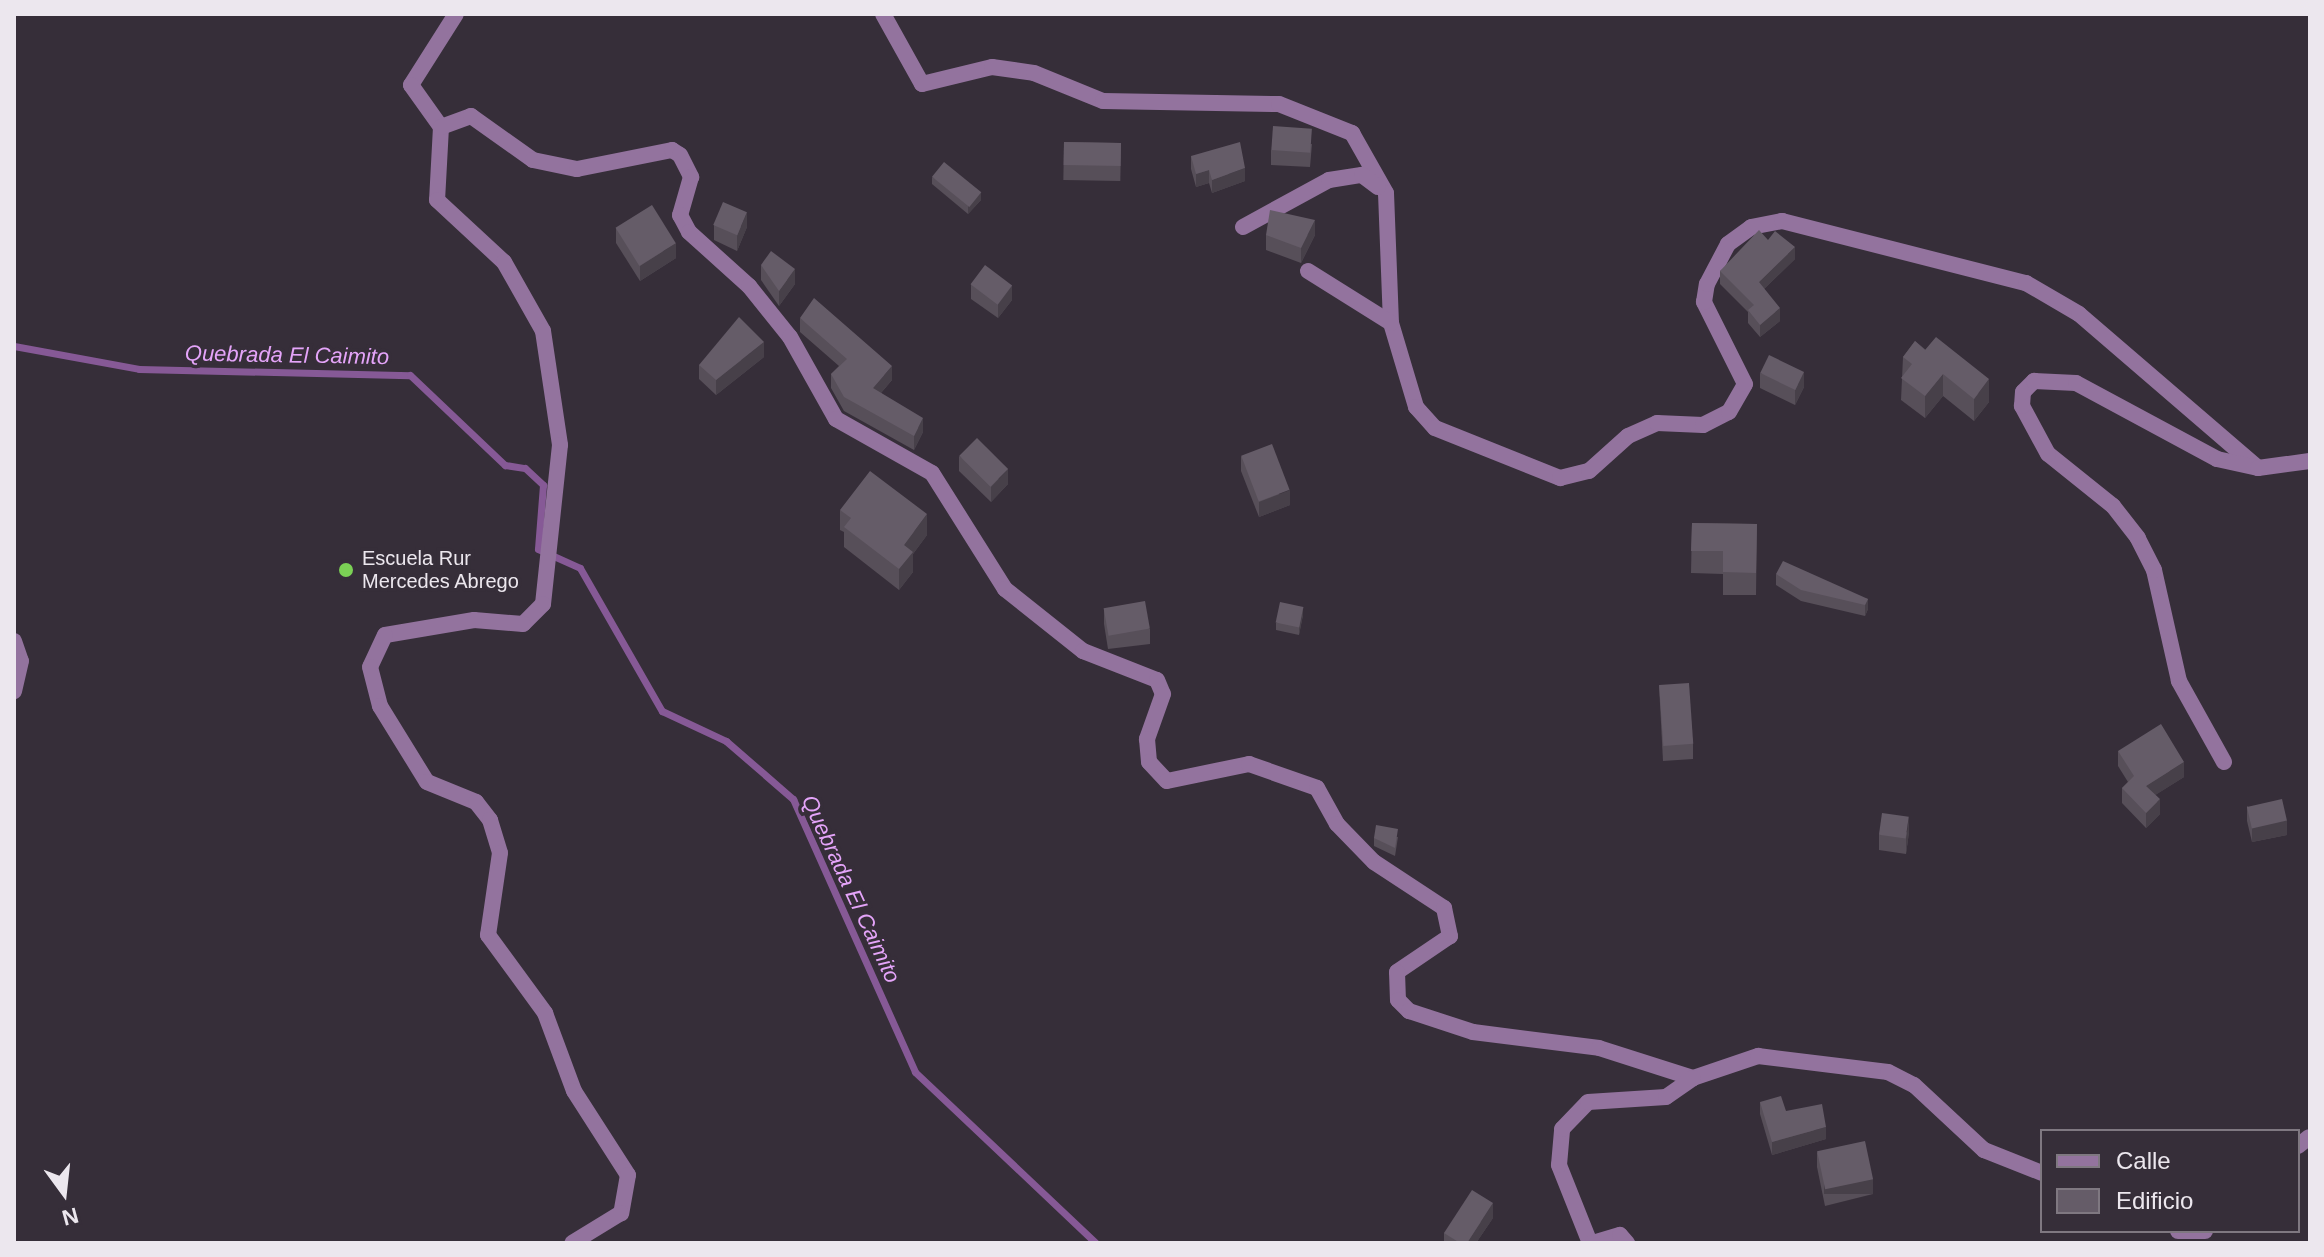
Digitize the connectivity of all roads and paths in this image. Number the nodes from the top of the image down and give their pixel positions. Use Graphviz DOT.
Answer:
graph roads {
  1 [pos="456,14"];
  2 [pos="883,14"];
  3 [pos="441,127"];
  4 [pos="1386,193"];
  5 [pos="1243,227"];
  6 [pos="1308,271"];
  7 [pos="1391,323"];
  8 [pos="2310,461"];
  9 [pos="2258,468"];
  10 [pos="14,641"];
  11 [pos="14,691"];
  12 [pos="2224,762"];
  13 [pos="1693,1078"];
  14 [pos="2040,1172"];
  15 [pos="574,1243"];
  16 [pos="1592,1243"];
  17 [pos="1627,1243"];
  1 -- 3 [label="street"];
  2 -- 4 [label="street"];
  3 -- 13 [label="street"];
  3 -- 15 [label="street"];
  4 -- 5 [label="street"];
  4 -- 7 [label="street"];
  6 -- 7 [label="street"];
  7 -- 9 [label="street"];
  8 -- 9 [label="street"];
  9 -- 12 [label="street"];
  10 -- 11 [label="street"];
  13 -- 14 [label="street"];
  13 -- 16 [label="street"];
  16 -- 17 [label="street"];
}
